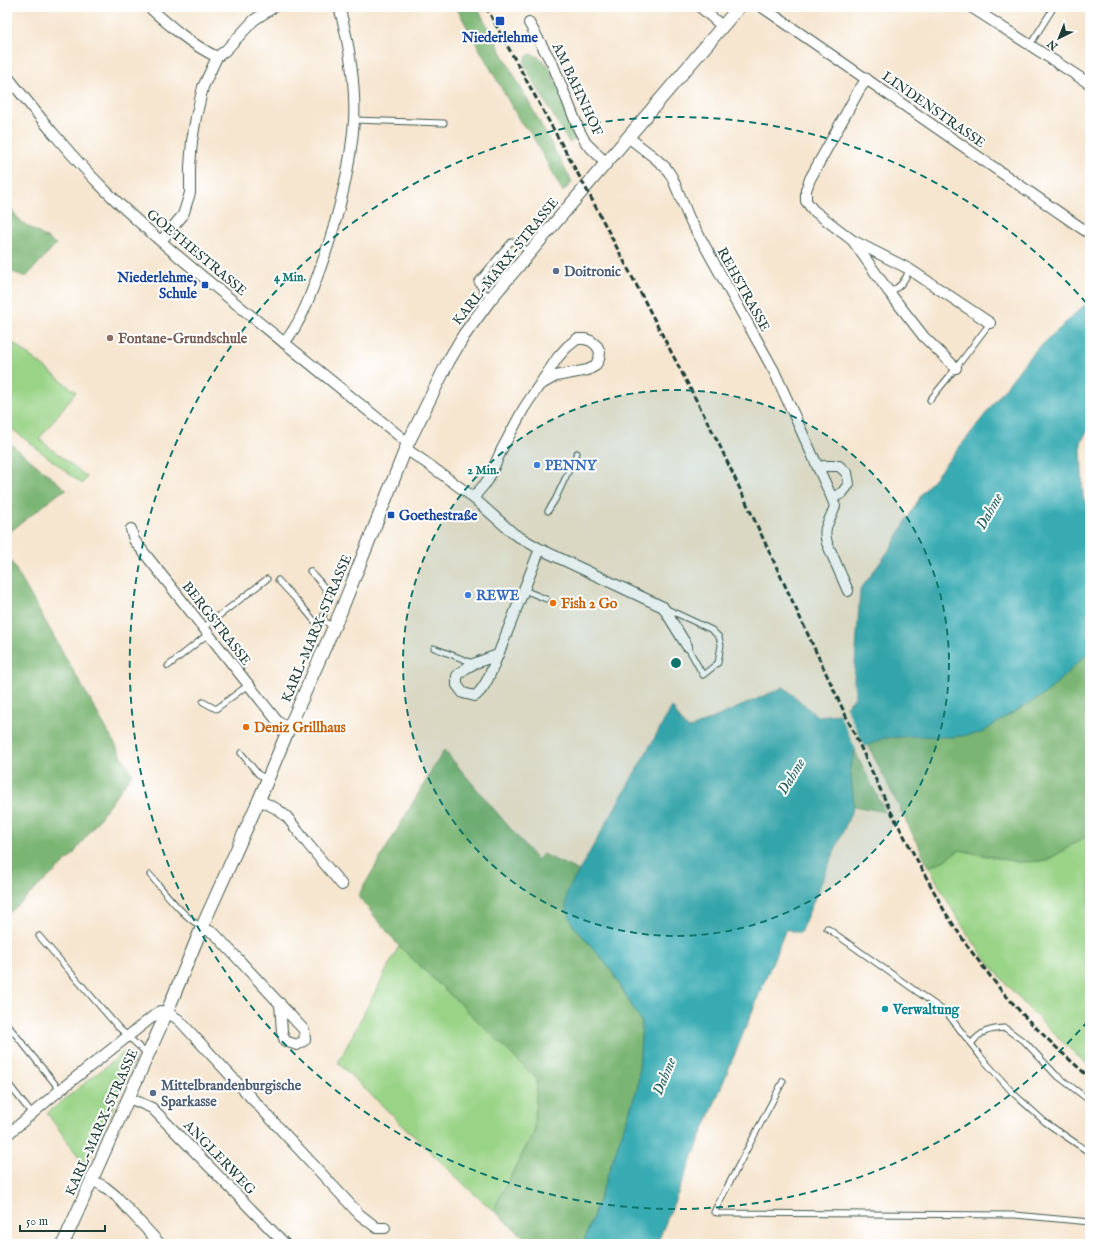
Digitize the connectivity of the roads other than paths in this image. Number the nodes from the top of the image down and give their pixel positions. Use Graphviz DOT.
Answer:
graph roads {
  1 [pos="149,7"];
  2 [pos="274,7"];
  3 [pos="339,7"];
  4 [pos="700,7"];
  5 [pos="739,7"];
  6 [pos="762,7"];
  7 [pos="971,7"];
  8 [pos="1048,7"];
  9 [pos="529,23"];
  10 [pos="722,26"];
  11 [pos="1030,45"];
  12 [pos="217,57"];
  13 [pos="7,76"];
  14 [pos="867,79"];
  15 [pos="1090,84"];
  16 [pos="354,120"];
  17 [pos="444,123"];
  18 [pos="628,137"];
  19 [pos="606,163"];
  20 [pos="1090,234"];
  21 [pos="852,240"];
  22 [pos="161,241"];
  23 [pos="529,252"];
  24 [pos="909,269"];
  25 [pos="890,292"];
  26 [pos="491,298"];
  27 [pos="990,323"];
  28 [pos="284,343"];
  29 [pos="956,368"];
  30 [pos="540,385"];
  31 [pos="930,400"];
  32 [pos="407,446"];
  33 [pos="577,453"];
  34 [pos="818,468"];
  35 [pos="473,498"];
  36 [pos="832,498"];
  37 [pos="548,510"];
  38 [pos="131,529"];
  39 [pos="540,549"];
  40 [pos="310,571"];
  41 [pos="267,579"];
  42 [pos="278,580"];
  43 [pos="524,590"];
  44 [pos="848,591"];
  45 [pos="546,599"];
  46 [pos="663,607"];
  47 [pos="323,620"];
  48 [pos="334,627"];
  49 [pos="205,631"];
  50 [pos="687,646"];
  51 [pos="434,648"];
  52 [pos="498,655"];
  53 [pos="474,664"];
  54 [pos="168,666"];
  55 [pos="248,685"];
  56 [pos="203,702"];
  57 [pos="289,728"];
  58 [pos="241,753"];
  59 [pos="268,779"];
  60 [pos="259,800"];
  61 [pos="150,875"];
  62 [pos="342,885"];
  63 [pos="202,927"];
  64 [pos="827,928"];
  65 [pos="40,936"];
  66 [pos="280,1003"];
  67 [pos="167,1012"];
  68 [pos="7,1024"];
  69 [pos="128,1036"];
  70 [pos="971,1044"];
  71 [pos="148,1055"];
  72 [pos="783,1081"];
  73 [pos="7,1082"];
  74 [pos="60,1090"];
  75 [pos="129,1098"];
  76 [pos="1090,1101"];
  77 [pos="32,1115"];
  78 [pos="7,1135"];
  79 [pos="1090,1153"];
  80 [pos="92,1180"];
  81 [pos="1090,1222"];
  82 [pos="385,1228"];
  83 [pos="63,1244"];
  84 [pos="160,1244"];
  85 [pos="285,1244"];
  1 -- 12 [label="street"];
  2 -- 12 [label="street"];
  3 -- 16 [label="street"];
  4 -- 10 [label="street"];
  5 -- 10 [label="street, KARL-MARX-STRASSE"];
  6 -- 14 [label="street, LINDENSTRASSE"];
  7 -- 11 [label="street"];
  8 -- 11 [label="lane"];
  9 -- 19 [label="street, AM BAHNHOF"];
  10 -- 18 [label="street, KARL-MARX-STRASSE"];
  11 -- 15 [label="street"];
  12 -- 22 [label="street"];
  13 -- 22 [label="street, GOETHESTRASSE"];
  14 -- 20 [label="street, LINDENSTRASSE"];
  14 -- 21 [label="street"];
  16 -- 17 [label="lane"];
  16 -- 28 [label="street"];
  18 -- 19 [label="street, KARL-MARX-STRASSE"];
  18 -- 34 [label="street, REHSTRASSE"];
  19 -- 23 [label="street, KARL-MARX-STRASSE"];
  21 -- 24 [label="street"];
  21 -- 25 [label="street"];
  22 -- 28 [label="street, GOETHESTRASSE"];
  23 -- 26 [label="street, KARL-MARX-STRASSE"];
  23 -- 26 [label="lane"];
  24 -- 25 [label="lane"];
  24 -- 27 [label="street"];
  25 -- 29 [label="street"];
  26 -- 32 [label="street, KARL-MARX-STRASSE"];
  27 -- 29 [label="lane"];
  28 -- 32 [label="street, GOETHESTRASSE"];
  29 -- 31 [label="lane"];
  30 -- 30 [label="street"];
  30 -- 35 [label="street"];
  32 -- 35 [label="street"];
  32 -- 48 [label="street, KARL-MARX-STRASSE"];
  33 -- 37 [label="lane"];
  34 -- 36 [label="street, REHSTRASSE"];
  34 -- 36 [label="street"];
  35 -- 39 [label="street"];
  36 -- 44 [label="street, REHSTRASSE"];
  38 -- 49 [label="street, BERGSTRASSE"];
  39 -- 43 [label="street"];
  39 -- 46 [label="street"];
  40 -- 47 [label="lane"];
  41 -- 49 [label="lane"];
  42 -- 47 [label="lane"];
  43 -- 45 [label="lane"];
  43 -- 52 [label="street"];
  46 -- 50 [label="street"];
  46 -- 50 [label="lane"];
  47 -- 48 [label="lane"];
  48 -- 57 [label="street, KARL-MARX-STRASSE"];
  49 -- 54 [label="lane"];
  49 -- 55 [label="street, BERGSTRASSE"];
  51 -- 53 [label="lane"];
  52 -- 53 [label="street"];
  52 -- 53 [label="street"];
  55 -- 56 [label="lane"];
  55 -- 57 [label="street, BERGSTRASSE"];
  57 -- 59 [label="street, KARL-MARX-STRASSE"];
  58 -- 59 [label="lane"];
  59 -- 60 [label="street, KARL-MARX-STRASSE"];
  60 -- 62 [label="street"];
  60 -- 63 [label="street, KARL-MARX-STRASSE"];
  61 -- 63 [label="lane"];
  63 -- 66 [label="street"];
  63 -- 67 [label="street, KARL-MARX-STRASSE"];
  64 -- 70 [label="lane"];
  65 -- 69 [label="lane"];
  67 -- 69 [label="street"];
  67 -- 71 [label="street, KARL-MARX-STRASSE"];
  67 -- 82 [label="street"];
  68 -- 74 [label="lane"];
  69 -- 71 [label="lane"];
  69 -- 74 [label="street"];
  70 -- 76 [label="lane"];
  70 -- 79 [label="lane"];
  71 -- 75 [label="street, KARL-MARX-STRASSE"];
  72 -- 81 [label="lane"];
  73 -- 77 [label="lane"];
  74 -- 77 [label="street"];
  75 -- 80 [label="street, KARL-MARX-STRASSE"];
  75 -- 85 [label="street, ANGLERWEG"];
  77 -- 78 [label="street"];
  80 -- 83 [label="street, KARL-MARX-STRASSE"];
  80 -- 84 [label="street"];
}
